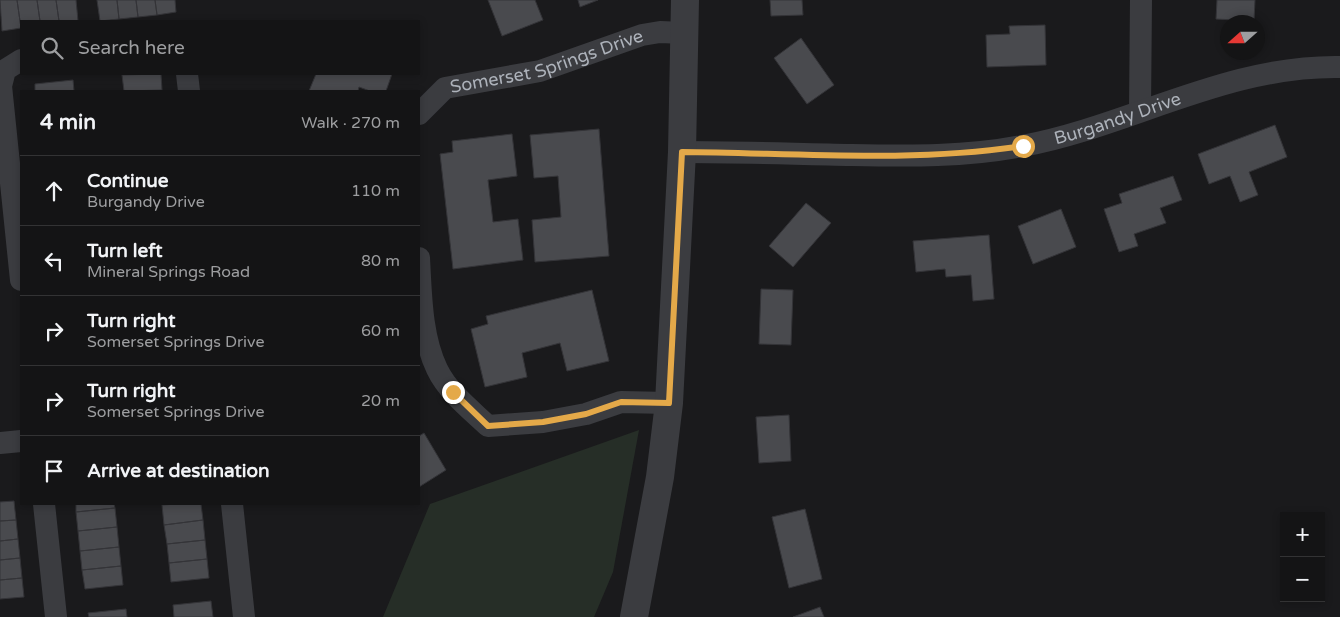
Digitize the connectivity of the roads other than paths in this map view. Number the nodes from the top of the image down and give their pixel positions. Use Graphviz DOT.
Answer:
graph roads {
  1 [pos="685,0"];
  2 [pos="1140,0"];
  3 [pos="684,33"];
  4 [pos="20,61"];
  5 [pos="1340,67"];
  6 [pos="187,75"];
  7 [pos="189,90"];
  8 [pos="1140,110"];
  9 [pos="420,113"];
  10 [pos="682,152"];
  11 [pos="420,269"];
  12 [pos="20,270"];
  13 [pos="669,403"];
  14 [pos="20,441"];
  15 [pos="0,443"];
  16 [pos="44,505"];
  17 [pos="232,505"];
  18 [pos="56,617"];
  19 [pos="244,617"];
  20 [pos="634,617"];
  1 -- 3 [label="street"];
  2 -- 8 [label="street"];
  3 -- 9 [label="street, Somerset Springs Drive"];
  3 -- 10 [label="street"];
  4 -- 12 [label="street"];
  5 -- 8 [label="street, Burgandy Drive"];
  6 -- 7 [label="street"];
  8 -- 10 [label="street, Burgandy Drive"];
  10 -- 13 [label="street"];
  11 -- 13 [label="street"];
  13 -- 20 [label="street"];
  14 -- 15 [label="street"];
  16 -- 18 [label="street"];
  17 -- 19 [label="street"];
}
